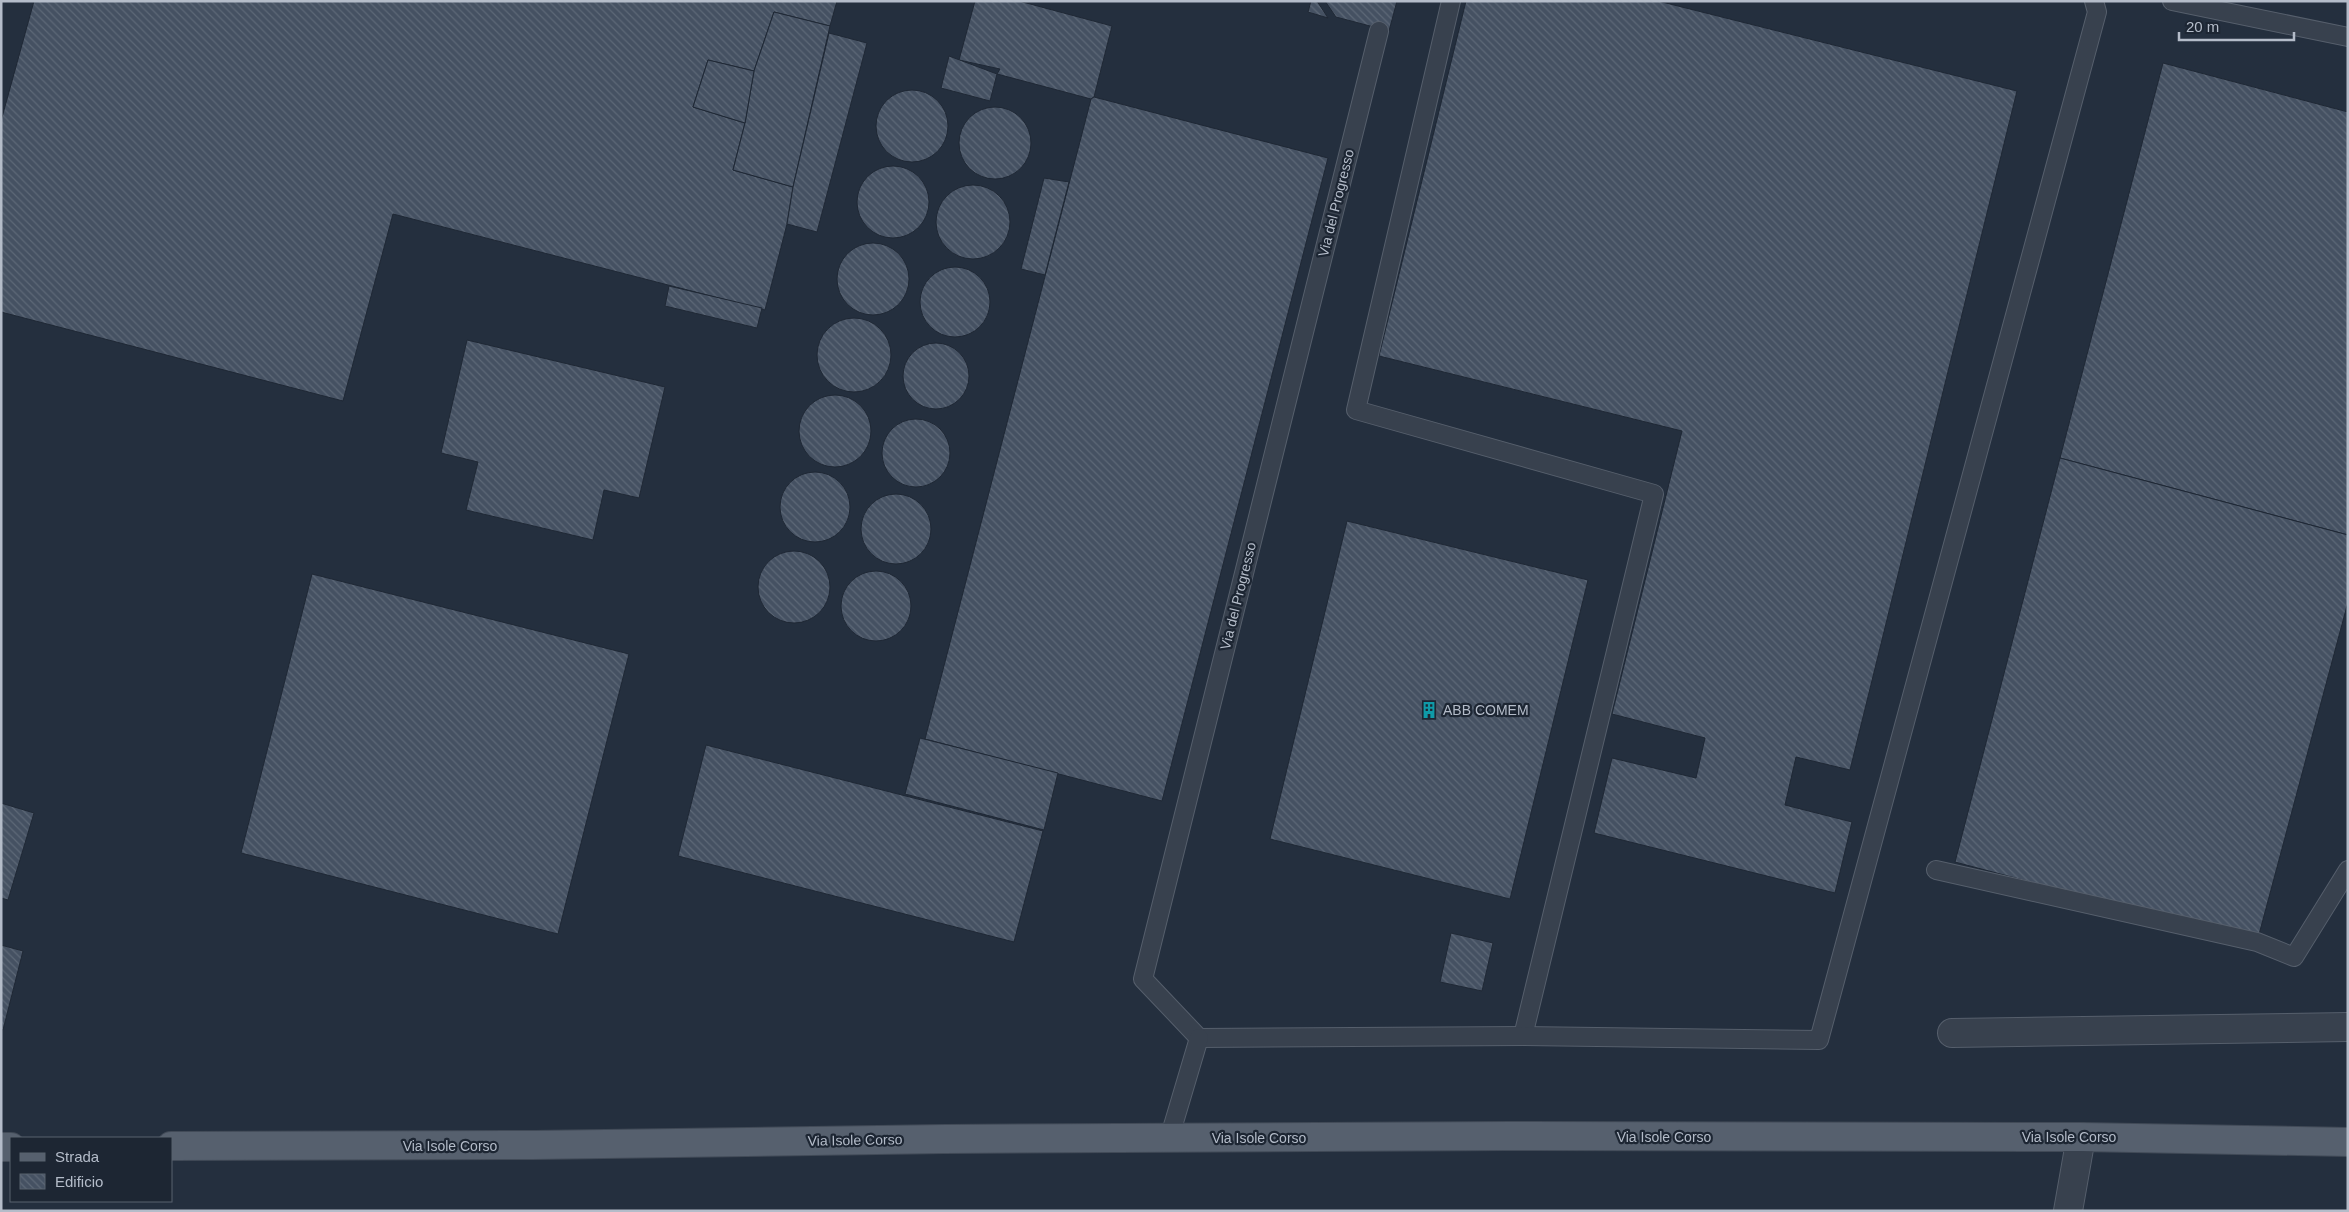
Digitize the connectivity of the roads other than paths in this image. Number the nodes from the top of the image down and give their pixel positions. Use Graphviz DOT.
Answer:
graph roads {
  1 [pos="1451,1"];
  2 [pos="2094,1"];
  3 [pos="2172,1"];
  4 [pos="1379,31"];
  5 [pos="2348,37"];
  6 [pos="1936,870"];
  7 [pos="2348,870"];
  8 [pos="2348,1027"];
  9 [pos="1952,1033"];
  10 [pos="1523,1036"];
  11 [pos="1199,1038"];
  12 [pos="2081,1137"];
  13 [pos="1169,1139"];
  14 [pos="2348,1142"];
  15 [pos="172,1146"];
  16 [pos="2068,1211"];
  1 -- 10 [label="lane"];
  2 -- 10 [label="lane"];
  3 -- 5 [label="lane"];
  4 -- 11 [label="lane, Via del Progresso"];
  6 -- 7 [label="lane"];
  8 -- 9 [label="street"];
  10 -- 11 [label="lane"];
  11 -- 13 [label="lane"];
  12 -- 13 [label="main road, Via Isole Corso"];
  12 -- 14 [label="main road, Via Isole Corso"];
  12 -- 16 [label="street"];
  13 -- 15 [label="main road, Via Isole Corso"];
}
